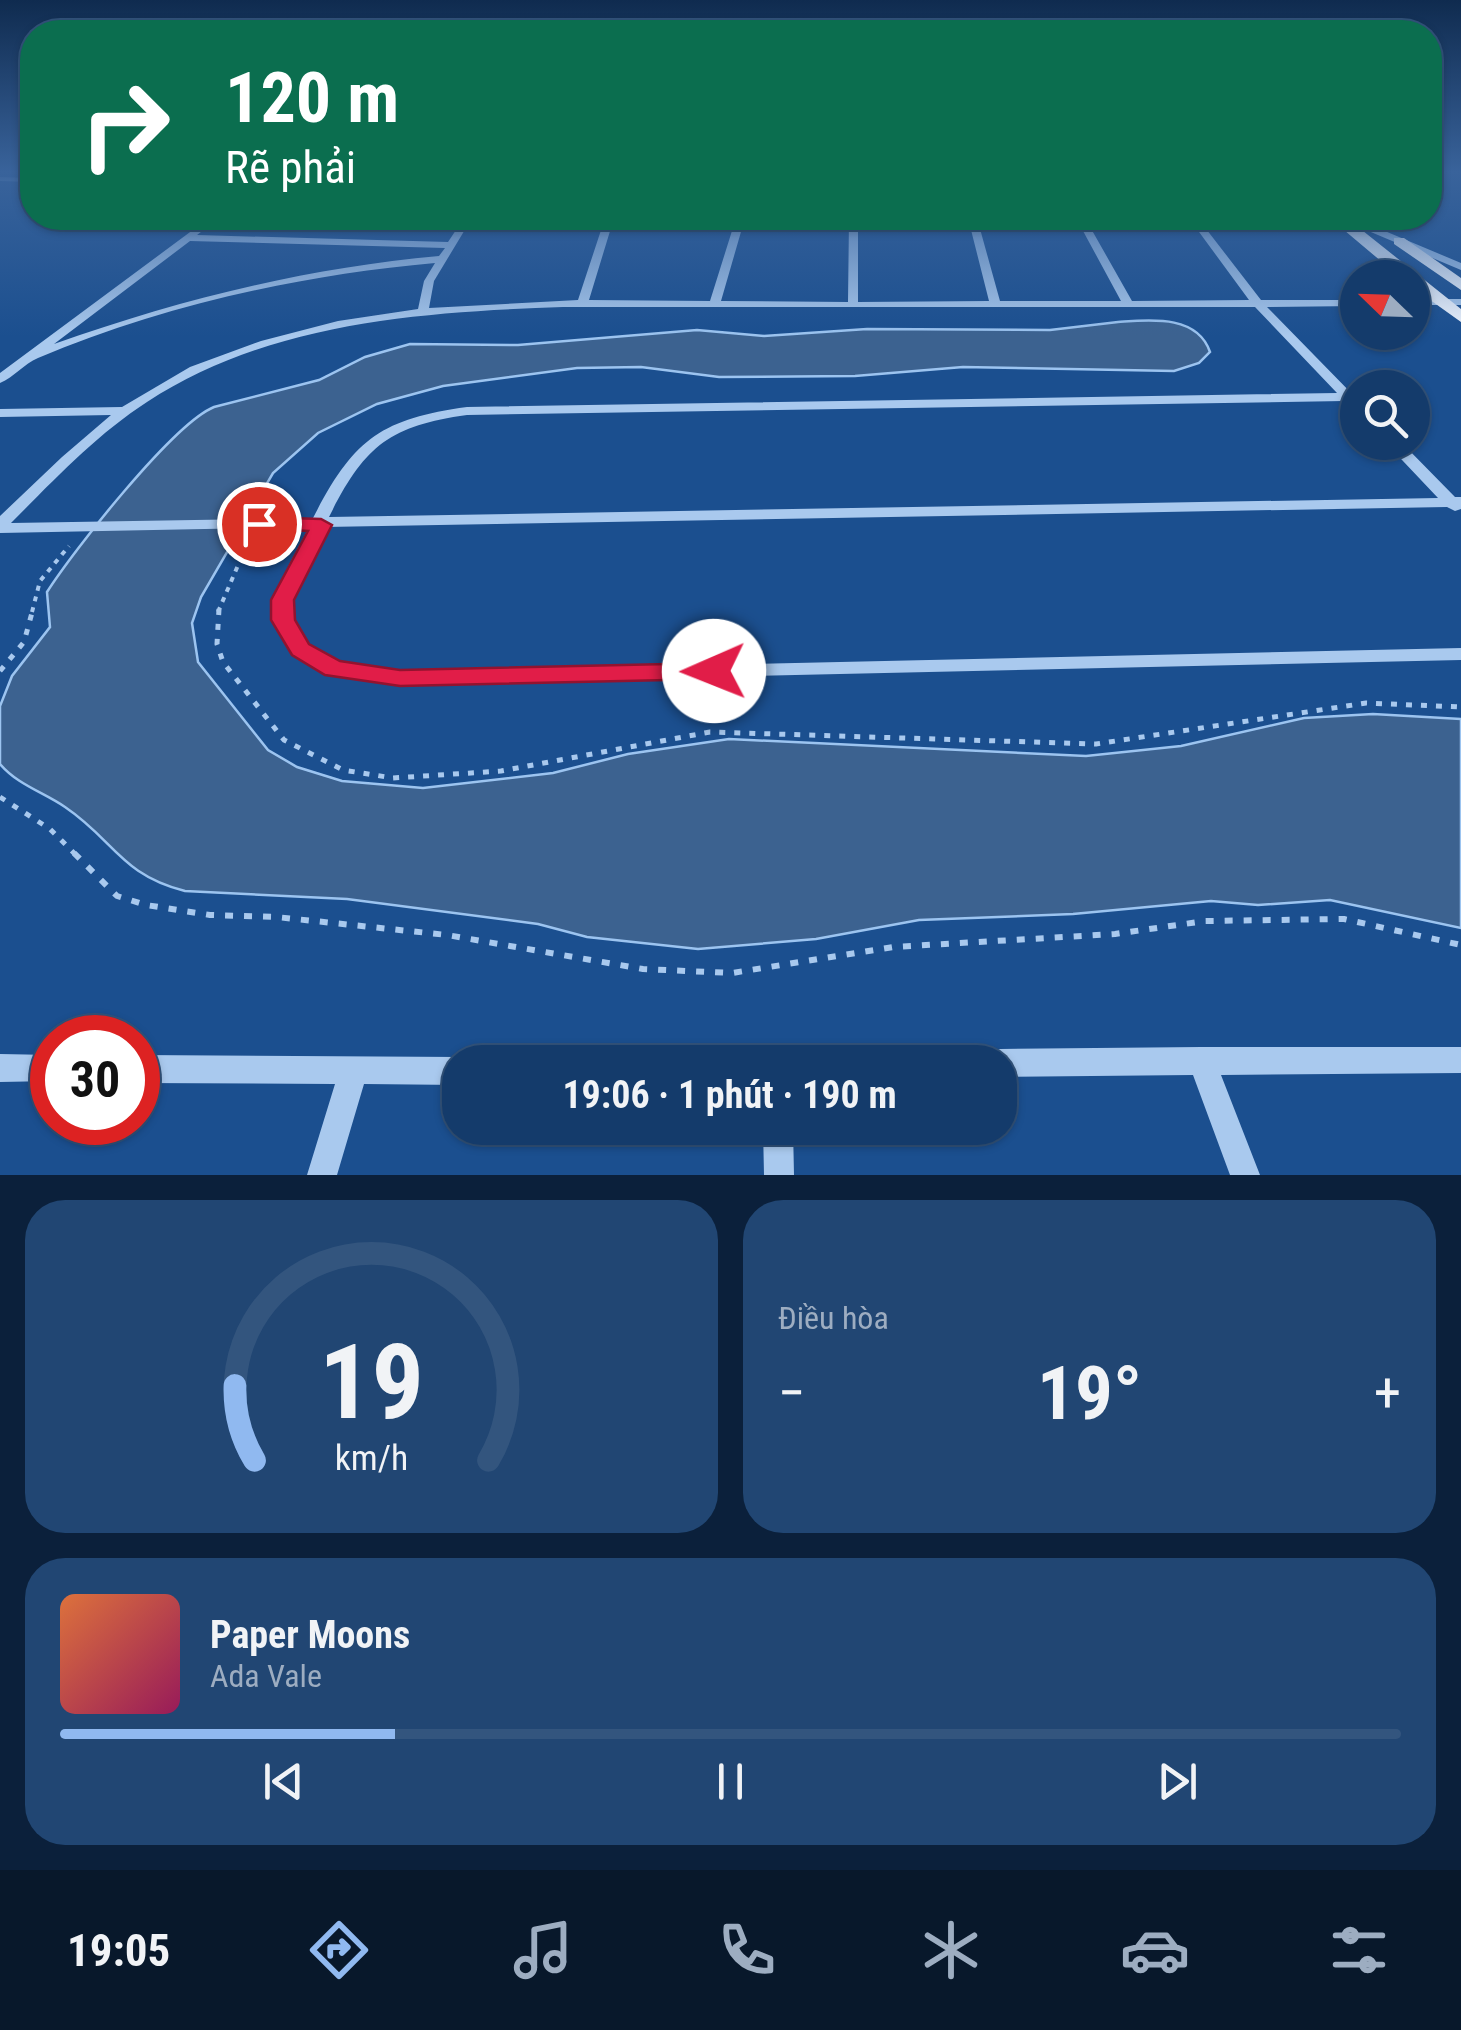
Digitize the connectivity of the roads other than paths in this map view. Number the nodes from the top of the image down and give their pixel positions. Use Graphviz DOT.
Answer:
graph roads {
  1 [pos="198,230"];
  2 [pos="460,230"];
  3 [pos="605,230"];
  4 [pos="736,230"];
  5 [pos="854,230"];
  6 [pos="975,230"];
  7 [pos="1087,230"];
  8 [pos="1202,230"];
  9 [pos="1352,230"];
  10 [pos="1379,230"];
  11 [pos="188,238"];
  12 [pos="1400,241"];
  13 [pos="451,245"];
  14 [pos="442,259"];
  15 [pos="1390,260"];
  16 [pos="1461,268"];
  17 [pos="1461,286"];
  18 [pos="1430,293"];
  19 [pos="1340,302"];
  20 [pos="1430,302"];
  21 [pos="1441,302"];
  22 [pos="1461,302"];
  23 [pos="1128,303"];
  24 [pos="1257,303"];
  25 [pos="995,304"];
  26 [pos="582,305"];
  27 [pos="714,305"];
  28 [pos="853,305"];
  29 [pos="423,310"];
  30 [pos="1461,317"];
  31 [pos="29,358"];
  32 [pos="0,379"];
  33 [pos="1340,390"];
  34 [pos="1340,403"];
  35 [pos="121,411"];
  36 [pos="0,413"];
  37 [pos="1411,460"];
  38 [pos="1458,506"];
  39 [pos="321,525"];
  40 [pos="0,526"];
  41 [pos="1461,654"];
  42 [pos="1201,1060"];
  43 [pos="1461,1060"];
  44 [pos="1017,1063"];
  45 [pos="0,1068"];
  46 [pos="30,1068"];
  47 [pos="160,1069"];
  48 [pos="442,1071"];
  49 [pos="353,1073"];
  50 [pos="778,1145"];
  51 [pos="322,1175"];
  52 [pos="779,1175"];
  53 [pos="1245,1175"];
  1 -- 11 [label="street"];
  2 -- 13 [label="street"];
  3 -- 26 [label="street"];
  4 -- 27 [label="street"];
  5 -- 28 [label="street"];
  6 -- 25 [label="street"];
  7 -- 23 [label="street"];
  8 -- 24 [label="street"];
  9 -- 15 [label="main road"];
  10 -- 12 [label="street"];
  11 -- 13 [label="street"];
  11 -- 31 [label="street"];
  12 -- 16 [label="street"];
  12 -- 17 [label="main road"];
  13 -- 14 [label="street"];
  14 -- 29 [label="street"];
  14 -- 31 [label="street"];
  18 -- 21 [label="main road"];
  19 -- 24 [label="street"];
  20 -- 21 [label="street"];
  21 -- 22 [label="street"];
  21 -- 30 [label="main road"];
  23 -- 24 [label="street"];
  23 -- 25 [label="street"];
  24 -- 33 [label="street"];
  25 -- 28 [label="street"];
  26 -- 27 [label="street"];
  26 -- 29 [label="street"];
  27 -- 28 [label="street"];
  29 -- 35 [label="street"];
  31 -- 32 [label="street"];
  34 -- 39 [label="street"];
  35 -- 36 [label="street"];
  35 -- 40 [label="street"];
  37 -- 38 [label="street"];
  38 -- 39 [label="street"];
  39 -- 40 [label="street"];
  39 -- 41 [label="street"];
  42 -- 43 [label="street"];
  42 -- 44 [label="street"];
  42 -- 53 [label="street"];
  45 -- 46 [label="street"];
  47 -- 49 [label="street"];
  48 -- 49 [label="street"];
  49 -- 51 [label="street"];
  50 -- 52 [label="street"];
}
